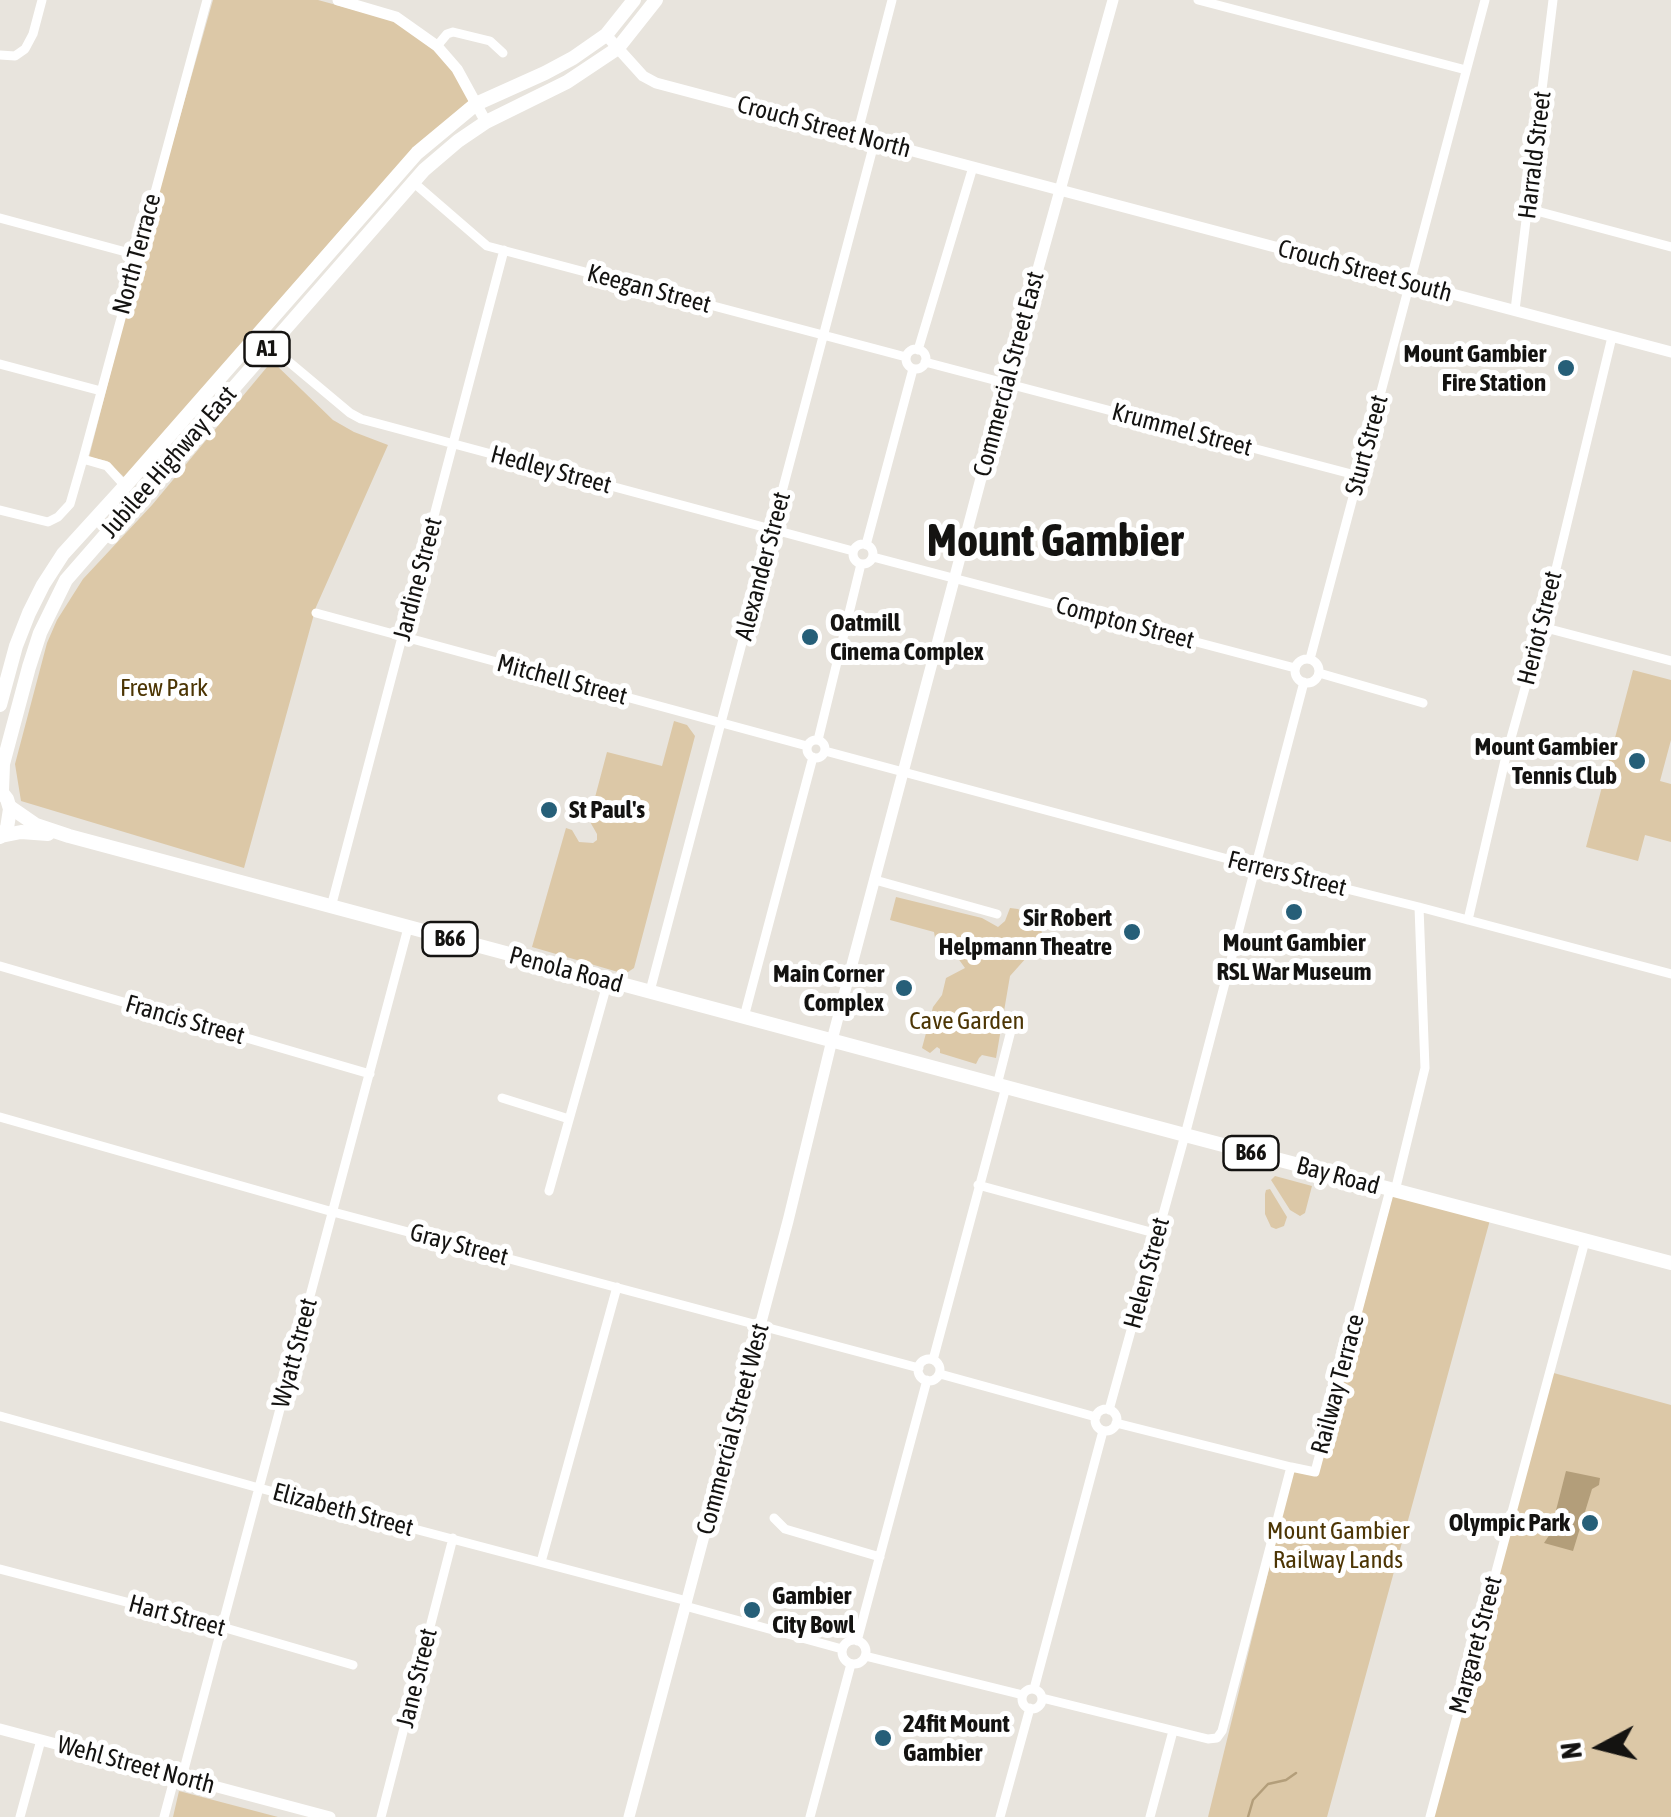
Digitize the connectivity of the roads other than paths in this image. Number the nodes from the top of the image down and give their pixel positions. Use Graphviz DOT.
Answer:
graph roads {
  1 [pos="42,0"];
  2 [pos="207,0"];
  3 [pos="338,0"];
  4 [pos="634,0"];
  5 [pos="656,0"];
  6 [pos="892,0"];
  7 [pos="1112,0"];
  8 [pos="1198,0"];
  9 [pos="1485,0"];
  10 [pos="1553,0"];
  11 [pos="385,7"];
  12 [pos="606,35"];
  13 [pos="437,46"];
  14 [pos="618,48"];
  15 [pos="502,53"];
  16 [pos="0,54"];
  17 [pos="1466,70"];
  18 [pos="476,104"];
  19 [pos="486,122"];
  20 [pos="857,136"];
  21 [pos="875,140"];
  22 [pos="973,167"];
  23 [pos="414,182"];
  24 [pos="1060,190"];
  25 [pos="1529,209"];
  26 [pos="0,218"];
  27 [pos="1671,247"];
  28 [pos="504,250"];
  29 [pos="137,255"];
  30 [pos="1410,283"];
  31 [pos="1515,310"];
  32 [pos="824,337"];
  33 [pos="1612,337"];
  34 [pos="270,346"];
  35 [pos="918,350"];
  36 [pos="1671,352"];
  37 [pos="906,357"];
  38 [pos="925,362"];
  39 [pos="0,364"];
  40 [pos="912,369"];
  41 [pos="1006,384"];
  42 [pos="100,391"];
  43 [pos="184,418"];
  44 [pos="196,430"];
  45 [pos="453,444"];
  46 [pos="83,458"];
  47 [pos="1359,476"];
  48 [pos="125,486"];
  49 [pos="0,510"];
  50 [pos="772,530"];
  51 [pos="866,545"];
  52 [pos="853,551"];
  53 [pos="62,554"];
  54 [pos="873,556"];
  55 [pos="861,564"];
  56 [pos="78,566"];
  57 [pos="955,578"];
  58 [pos="316,613"];
  59 [pos="1542,627"];
  60 [pos="403,637"];
  61 [pos="1670,657"];
  62 [pos="1310,658"];
  63 [pos="1295,668"];
  64 [pos="1319,674"];
  65 [pos="1304,682"];
  66 [pos="1423,703"];
  67 [pos="0,705"];
  68 [pos="720,724"];
  69 [pos="818,740"];
  70 [pos="808,746"];
  71 [pos="825,751"];
  72 [pos="813,757"];
  73 [pos="904,771"];
  74 [pos="1,790"];
  75 [pos="10,807"];
  76 [pos="1,836"];
  77 [pos="69,836"];
  78 [pos="1254,866"];
  79 [pos="875,880"];
  80 [pos="331,907"];
  81 [pos="1419,907"];
  82 [pos="998,914"];
  83 [pos="1468,920"];
  84 [pos="408,928"];
  85 [pos="0,966"];
  86 [pos="1671,974"];
  87 [pos="608,981"];
  88 [pos="650,992"];
  89 [pos="1015,1015"];
  90 [pos="744,1017"];
  91 [pos="832,1040"];
  92 [pos="370,1074"];
  93 [pos="1002,1086"];
  94 [pos="502,1098"];
  95 [pos="0,1117"];
  96 [pos="569,1119"];
  97 [pos="1185,1135"];
  98 [pos="978,1185"];
  99 [pos="549,1190"];
  100 [pos="1393,1190"];
  101 [pos="333,1212"];
  102 [pos="1158,1234"];
  103 [pos="1585,1241"];
  104 [pos="1671,1262"];
  105 [pos="617,1287"];
  106 [pos="760,1326"];
  107 [pos="932,1360"];
  108 [pos="919,1368"];
  109 [pos="940,1374"];
  110 [pos="927,1380"];
  111 [pos="1109,1410"];
  112 [pos="0,1416"];
  113 [pos="1096,1417"];
  114 [pos="1116,1422"];
  115 [pos="1103,1431"];
  116 [pos="1291,1467"];
  117 [pos="259,1488"];
  118 [pos="774,1518"];
  119 [pos="454,1538"];
  120 [pos="880,1557"];
  121 [pos="542,1562"];
  122 [pos="0,1569"];
  123 [pos="686,1603"];
  124 [pos="222,1628"];
  125 [pos="857,1641"];
  126 [pos="842,1650"];
  127 [pos="865,1656"];
  128 [pos="851,1664"];
  129 [pos="353,1665"];
  130 [pos="1034,1689"];
  131 [pos="1024,1695"];
  132 [pos="1042,1698"];
  133 [pos="1030,1708"];
  134 [pos="0,1729"];
  135 [pos="1173,1730"];
  136 [pos="40,1740"];
  137 [pos="178,1776"];
  138 [pos="20,1817"];
  139 [pos="164,1817"];
  140 [pos="330,1817"];
  141 [pos="382,1817"];
  142 [pos="628,1817"];
  143 [pos="810,1817"];
  144 [pos="1000,1817"];
  145 [pos="1150,1817"];
  146 [pos="1430,1817"];
  1 -- 16 [label="street"];
  2 -- 29 [label="street, North Terrace"];
  3 -- 11 [label="street"];
  4 -- 12 [label="main road, Jubilee Highway East / A1"];
  5 -- 14 [label="main road, Jubilee Highway East / A1"];
  6 -- 20 [label="street"];
  7 -- 24 [label="street, Commercial Street East"];
  8 -- 17 [label="street"];
  9 -- 17 [label="street, Sturt Street"];
  10 -- 25 [label="street, Harrald Street"];
  11 -- 13 [label="street"];
  12 -- 14 [label="street, Crouch Street North"];
  12 -- 18 [label="main road, Jubilee Highway East / A1"];
  13 -- 15 [label="street"];
  13 -- 18 [label="street"];
  14 -- 19 [label="main road, Jubilee Highway East / A1"];
  14 -- 20 [label="street, Crouch Street North"];
  17 -- 30 [label="street, Sturt Street"];
  18 -- 19 [label="street"];
  18 -- 43 [label="main road, Jubilee Highway East / A1"];
  19 -- 23 [label="main road, Jubilee Highway East / A1"];
  20 -- 21 [label="street, Crouch Street North"];
  21 -- 22 [label="street, Crouch Street North"];
  21 -- 32 [label="street, Alexander Street"];
  22 -- 24 [label="street, Crouch Street North"];
  22 -- 35 [label="street"];
  23 -- 28 [label="street, Keegan Street"];
  23 -- 34 [label="main road, Jubilee Highway East / A1"];
  24 -- 30 [label="street, Crouch Street South"];
  24 -- 41 [label="street, Commercial Street East"];
  25 -- 27 [label="street"];
  25 -- 31 [label="street, Harrald Street"];
  26 -- 29 [label="street"];
  28 -- 32 [label="street, Keegan Street"];
  28 -- 45 [label="street, Jardine Street"];
  29 -- 42 [label="street, North Terrace"];
  30 -- 31 [label="street, Crouch Street South"];
  30 -- 47 [label="street, Sturt Street"];
  31 -- 33 [label="street, Crouch Street South"];
  32 -- 37 [label="street, Keegan Street"];
  32 -- 50 [label="street, Alexander Street"];
  33 -- 36 [label="street, Crouch Street South"];
  33 -- 59 [label="street, Heriot Street"];
  34 -- 44 [label="main road, Jubilee Highway East / A1"];
  34 -- 45 [label="street, Hedley Street"];
  35 -- 37 [label="street"];
  35 -- 38 [label="street"];
  37 -- 40 [label="street"];
  38 -- 40 [label="street"];
  38 -- 41 [label="street"];
  39 -- 42 [label="street"];
  40 -- 51 [label="street"];
  41 -- 47 [label="street, Krummel Street"];
  41 -- 57 [label="street, Commercial Street East"];
  42 -- 46 [label="street, North Terrace"];
  43 -- 44 [label="main road"];
  43 -- 48 [label="main road, Jubilee Highway East / A1"];
  44 -- 56 [label="main road, Jubilee Highway East / A1"];
  45 -- 50 [label="street, Hedley Street"];
  45 -- 60 [label="street, Jardine Street"];
  46 -- 48 [label="street"];
  46 -- 49 [label="street, North Terrace"];
  47 -- 62 [label="street, Sturt Street"];
  48 -- 53 [label="main road, Jubilee Highway East / A1"];
  50 -- 52 [label="street, Hedley Street"];
  50 -- 68 [label="street, Alexander Street"];
  51 -- 52 [label="street"];
  51 -- 54 [label="street"];
  52 -- 55 [label="street"];
  53 -- 56 [label="main road"];
  53 -- 67 [label="main road, Jubilee Highway East / A1"];
  54 -- 55 [label="street"];
  54 -- 57 [label="street"];
  55 -- 69 [label="street"];
  56 -- 74 [label="main road, Jubilee Highway East / A1"];
  57 -- 63 [label="street, Compton Street"];
  57 -- 73 [label="street, Commercial Street East"];
  58 -- 60 [label="street, Mitchell Street"];
  59 -- 61 [label="street"];
  59 -- 83 [label="street, Heriot Street"];
  60 -- 68 [label="street, Mitchell Street"];
  60 -- 80 [label="street, Jardine Street"];
  62 -- 63 [label="street"];
  62 -- 64 [label="street"];
  63 -- 65 [label="street"];
  64 -- 65 [label="street"];
  64 -- 66 [label="street"];
  65 -- 78 [label="street"];
  68 -- 70 [label="street, Mitchell Street"];
  68 -- 88 [label="street, Alexander Street"];
  69 -- 70 [label="street"];
  69 -- 71 [label="street"];
  70 -- 72 [label="street"];
  71 -- 72 [label="street"];
  71 -- 73 [label="street"];
  72 -- 90 [label="street"];
  73 -- 78 [label="street, Ferrers Street"];
  73 -- 79 [label="street, Commercial Street East"];
  74 -- 75 [label="main road, A1"];
  75 -- 76 [label="main road"];
  75 -- 77 [label="main road, Penola Road / B66"];
  76 -- 77 [label="main road, Penola Road / B66"];
  77 -- 80 [label="main road, Penola Road / B66"];
  78 -- 81 [label="street, Ferrers Street"];
  78 -- 97 [label="street"];
  79 -- 82 [label="street"];
  79 -- 91 [label="street, Commercial Street East"];
  80 -- 84 [label="main road, Penola Road / B66"];
  81 -- 83 [label="street, Ferrers Street"];
  81 -- 100 [label="street"];
  83 -- 86 [label="street, Ferrers Street"];
  84 -- 87 [label="main road, Penola Road / B66"];
  84 -- 92 [label="street, Wyatt Street"];
  85 -- 92 [label="street, Francis Street"];
  87 -- 88 [label="main road, Penola Road / B66"];
  87 -- 96 [label="street"];
  88 -- 90 [label="main road, Penola Road / B66"];
  89 -- 93 [label="street"];
  90 -- 91 [label="main road, Penola Road / B66"];
  91 -- 93 [label="main road, Bay Road / B66"];
  91 -- 106 [label="street, Commercial Street West"];
  92 -- 101 [label="street, Wyatt Street"];
  93 -- 97 [label="main road, Bay Road / B66"];
  93 -- 98 [label="street"];
  94 -- 96 [label="street"];
  95 -- 101 [label="street, Gray Street"];
  96 -- 99 [label="street"];
  97 -- 100 [label="main road, Bay Road / B66"];
  97 -- 102 [label="street, Helen Street"];
  98 -- 102 [label="street"];
  98 -- 107 [label="street"];
  100 -- 103 [label="main road, Bay Road / B66"];
  100 -- 116 [label="street, Railway Terrace"];
  101 -- 105 [label="street, Gray Street"];
  101 -- 117 [label="street, Wyatt Street"];
  102 -- 111 [label="street, Helen Street"];
  103 -- 104 [label="main road, Bay Road / B66"];
  103 -- 146 [label="street, Margaret Street"];
  105 -- 106 [label="street, Gray Street"];
  105 -- 121 [label="street"];
  106 -- 108 [label="street, Gray Street"];
  106 -- 123 [label="street, Commercial Street West"];
  107 -- 108 [label="street"];
  107 -- 109 [label="street"];
  108 -- 110 [label="street"];
  109 -- 110 [label="street"];
  109 -- 113 [label="street"];
  110 -- 120 [label="street"];
  111 -- 113 [label="street"];
  111 -- 114 [label="street"];
  112 -- 117 [label="street, Elizabeth Street"];
  113 -- 115 [label="street"];
  114 -- 115 [label="street"];
  114 -- 116 [label="street"];
  115 -- 130 [label="street"];
  116 -- 135 [label="street, Railway Terrace"];
  117 -- 119 [label="street, Elizabeth Street"];
  117 -- 124 [label="street, Wyatt Street"];
  118 -- 120 [label="street"];
  119 -- 121 [label="street, Elizabeth Street"];
  119 -- 141 [label="street, Jane Street"];
  120 -- 125 [label="street"];
  121 -- 123 [label="street, Elizabeth Street"];
  122 -- 124 [label="street, Hart Street"];
  123 -- 126 [label="street, Elizabeth Street"];
  123 -- 142 [label="street, Commercial Street West"];
  124 -- 129 [label="street, Hart Street"];
  124 -- 137 [label="street, Wyatt Street"];
  125 -- 126 [label="street"];
  125 -- 127 [label="street"];
  126 -- 128 [label="street"];
  127 -- 128 [label="street"];
  127 -- 131 [label="street"];
  128 -- 143 [label="street"];
  130 -- 131 [label="street"];
  130 -- 132 [label="street"];
  131 -- 133 [label="street"];
  132 -- 133 [label="street"];
  132 -- 135 [label="street"];
  133 -- 144 [label="street"];
  134 -- 136 [label="street, Wehl Street North"];
  135 -- 145 [label="street"];
  136 -- 137 [label="street, Wehl Street North"];
  136 -- 138 [label="street"];
  137 -- 139 [label="street, Wyatt Street"];
  137 -- 140 [label="street, Wehl Street North"];
}
